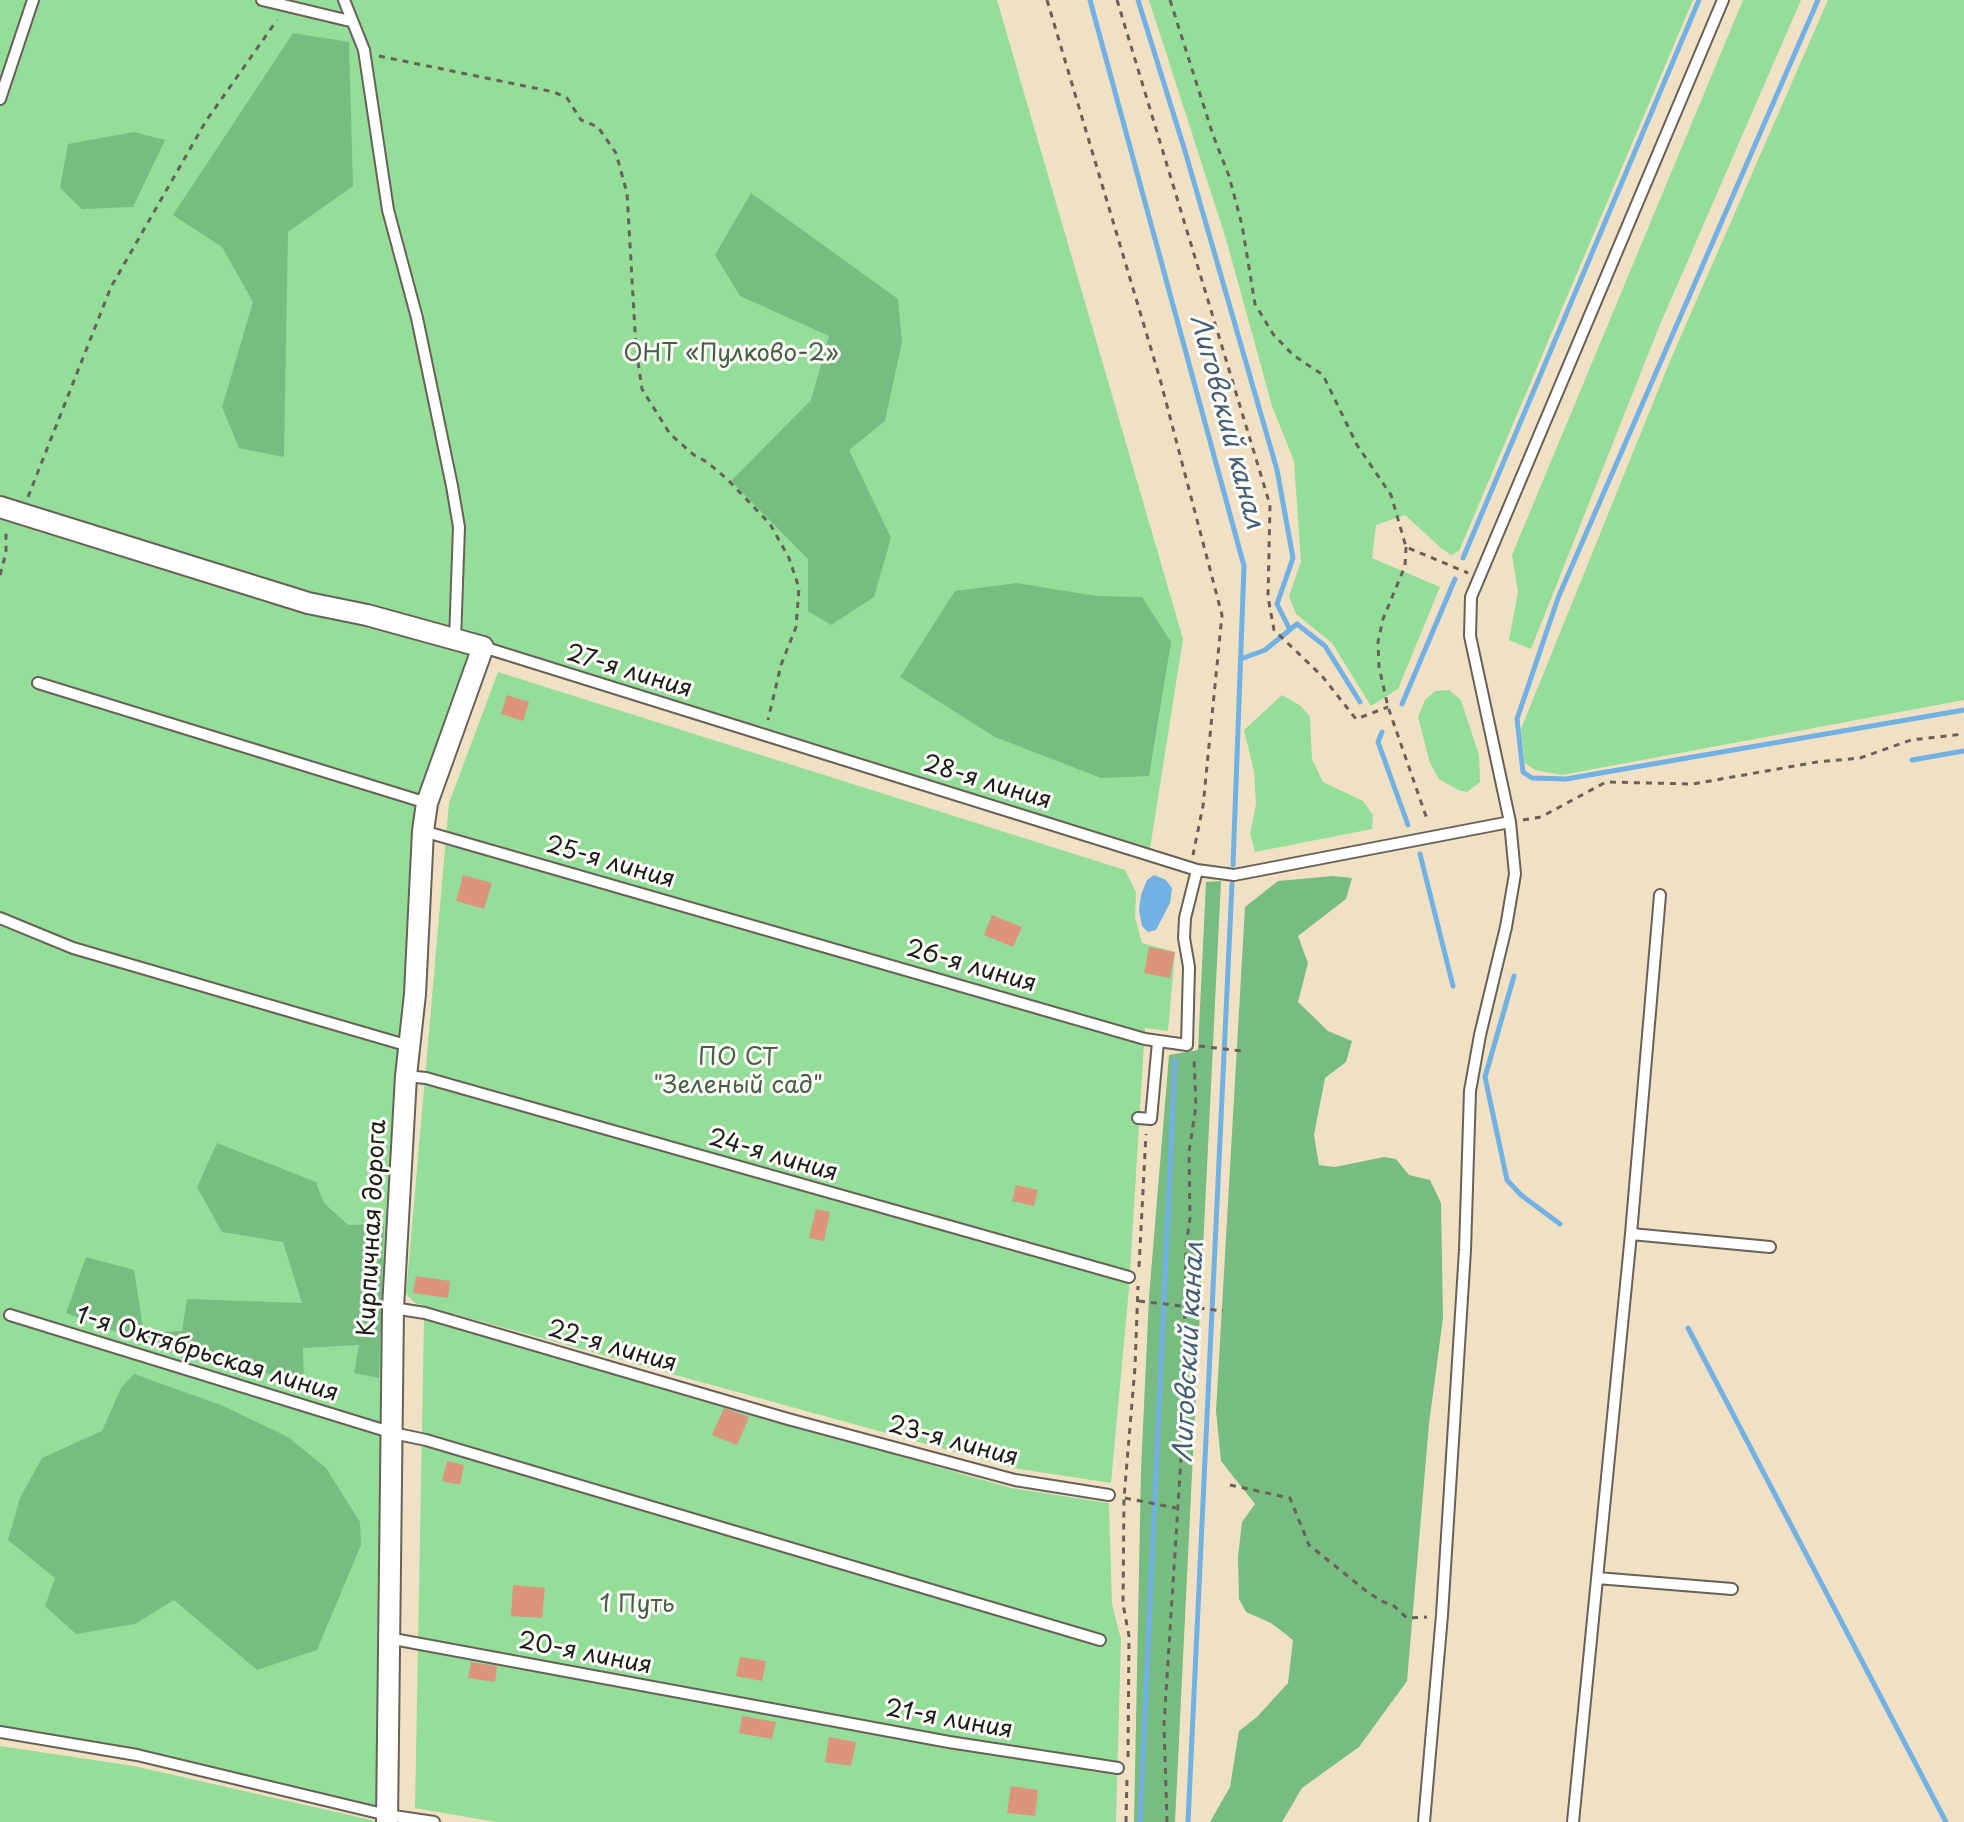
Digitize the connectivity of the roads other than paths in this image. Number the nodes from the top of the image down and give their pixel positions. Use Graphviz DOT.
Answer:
graph roads {
  1 [pos="33,0"];
  2 [pos="262,0"];
  3 [pos="344,0"];
  4 [pos="1723,0"];
  5 [pos="350,21"];
  6 [pos="0,99"];
  7 [pos="11,511"];
  8 [pos="455,640"];
  9 [pos="483,647"];
  10 [pos="38,683"];
  11 [pos="764,735"];
  12 [pos="427,803"];
  13 [pos="1510,822"];
  14 [pos="423,831"];
  15 [pos="1197,870"];
  16 [pos="1660,895"];
  17 [pos="0,918"];
  18 [pos="786,934"];
  19 [pos="1158,1042"];
  20 [pos="409,1046"];
  21 [pos="406,1076"];
  22 [pos="1138,1118"];
  23 [pos="1631,1234"];
  24 [pos="1770,1247"];
  25 [pos="1129,1277"];
  26 [pos="393,1308"];
  27 [pos="10,1315"];
  28 [pos="788,1419"];
  29 [pos="393,1433"];
  30 [pos="1109,1495"];
  31 [pos="1597,1578"];
  32 [pos="1732,1589"];
  33 [pos="388,1638"];
  34 [pos="1100,1640"];
  35 [pos="774,1710"];
  36 [pos="0,1732"];
  37 [pos="1118,1768"];
  38 [pos="387,1819"];
  39 [pos="434,1822"];
  40 [pos="1424,1822"];
  41 [pos="1573,1822"];
  1 -- 6 [label="lane"];
  2 -- 5 [label="lane"];
  3 -- 5 [label="lane"];
  4 -- 13 [label="lane"];
  5 -- 8 [label="lane"];
  7 -- 8 [label="street"];
  8 -- 9 [label="street"];
  9 -- 11 [label="lane, 27-я линия"];
  9 -- 12 [label="street, Кирпичная дорога"];
  10 -- 12 [label="lane"];
  11 -- 15 [label="lane, 28-я линия"];
  12 -- 14 [label="street, Кирпичная дорога"];
  13 -- 15 [label="lane, 28-я линия"];
  13 -- 40 [label="lane"];
  14 -- 18 [label="lane, 25-я линия"];
  14 -- 20 [label="street, Кирпичная дорога"];
  15 -- 19 [label="lane, 26-я линия"];
  16 -- 23 [label="lane"];
  17 -- 20 [label="lane"];
  18 -- 19 [label="lane, 26-я линия"];
  19 -- 22 [label="lane"];
  20 -- 21 [label="street, Кирпичная дорога"];
  21 -- 25 [label="lane, 24-я линия"];
  21 -- 26 [label="street, Кирпичная дорога"];
  23 -- 24 [label="lane"];
  23 -- 31 [label="lane"];
  26 -- 28 [label="lane, 22-я линия"];
  26 -- 29 [label="street, Кирпичная дорога"];
  27 -- 29 [label="lane, 1-я Октябрьская линия"];
  28 -- 30 [label="lane, 23-я линия"];
  29 -- 33 [label="street, Кирпичная дорога"];
  29 -- 34 [label="lane, 1-я Октябрьская линия"];
  31 -- 32 [label="lane"];
  31 -- 41 [label="lane"];
  33 -- 35 [label="lane, 20-я линия"];
  33 -- 38 [label="street, Кирпичная дорога"];
  35 -- 37 [label="lane, 21-я линия"];
  36 -- 38 [label="lane"];
  38 -- 39 [label="lane"];
}
